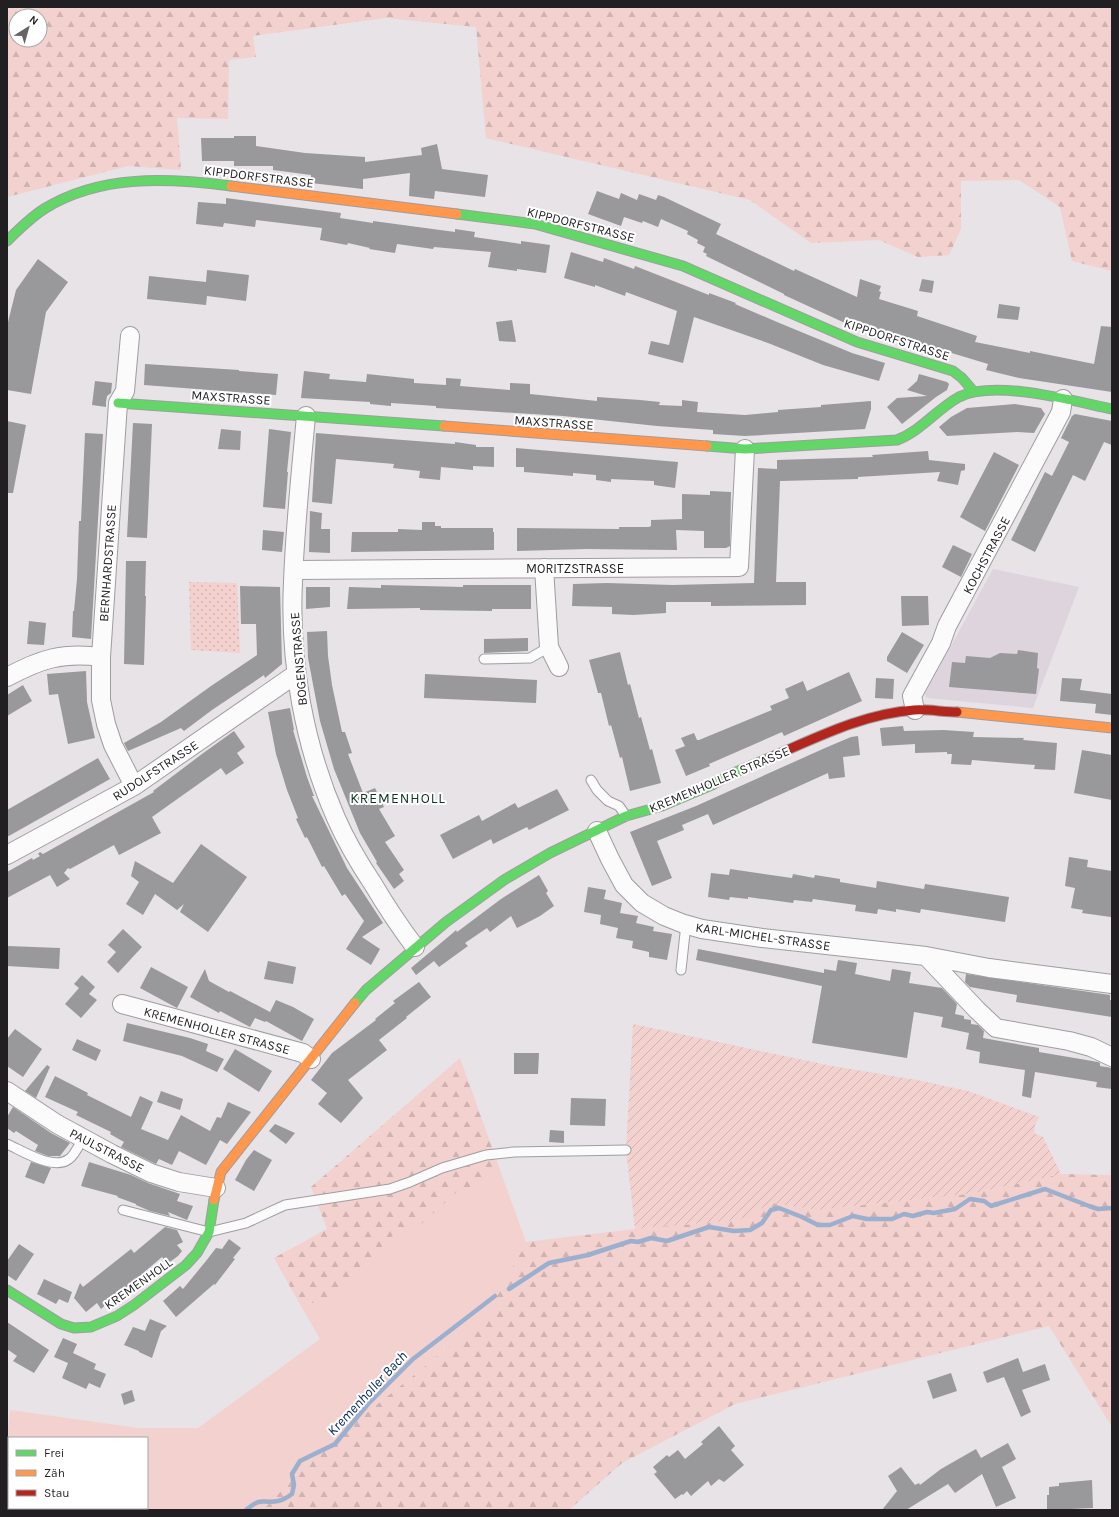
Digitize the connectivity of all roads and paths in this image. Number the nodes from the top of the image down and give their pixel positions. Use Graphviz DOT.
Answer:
graph roads {
  1 [pos="7,241"];
  2 [pos="130,336"];
  3 [pos="974,392"];
  4 [pos="1063,399"];
  5 [pos="118,403"];
  6 [pos="1112,409"];
  7 [pos="306,416"];
  8 [pos="745,449"];
  9 [pos="544,568"];
  10 [pos="294,570"];
  11 [pos="549,647"];
  12 [pos="101,657"];
  13 [pos="484,659"];
  14 [pos="559,667"];
  15 [pos="296,674"];
  16 [pos="7,677"];
  17 [pos="915,710"];
  18 [pos="1112,728"];
  19 [pos="591,780"];
  20 [pos="134,786"];
  21 [pos="626,816"];
  22 [pos="597,831"];
  23 [pos="7,855"];
  24 [pos="686,924"];
  25 [pos="415,947"];
  26 [pos="926,956"];
  27 [pos="681,970"];
  28 [pos="1112,984"];
  29 [pos="122,1004"];
  30 [pos="1112,1057"];
  31 [pos="311,1059"];
  32 [pos="7,1091"];
  33 [pos="83,1138"];
  34 [pos="7,1144"];
  35 [pos="626,1150"];
  36 [pos="216,1188"];
  37 [pos="123,1210"];
  38 [pos="209,1232"];
  39 [pos="7,1290"];
  1 -- 3 [label="street, KIPPDORFSTRASSE"];
  2 -- 5 [label="street, BERNHARDSTRASSE"];
  3 -- 4 [label="street"];
  3 -- 8 [label="street, MAXSTRASSE"];
  4 -- 6 [label="street"];
  4 -- 17 [label="street, KOCHSTRASSE"];
  5 -- 7 [label="street, MAXSTRASSE"];
  5 -- 12 [label="street, BERNHARDSTRASSE"];
  7 -- 8 [label="street, MAXSTRASSE"];
  7 -- 10 [label="street, BOGENSTRASSE"];
  8 -- 9 [label="street, MORITZSTRASSE"];
  9 -- 10 [label="street, MORITZSTRASSE"];
  9 -- 11 [label="street"];
  10 -- 15 [label="street, BOGENSTRASSE"];
  11 -- 13 [label="lane"];
  11 -- 14 [label="street"];
  12 -- 16 [label="street"];
  12 -- 20 [label="street, BERNHARDSTRASSE"];
  15 -- 20 [label="street, RUDOLFSTRASSE"];
  15 -- 25 [label="street, BOGENSTRASSE"];
  17 -- 18 [label="street, KREMENHOLLER STRASSE"];
  17 -- 21 [label="street, KREMENHOLLER STRASSE"];
  19 -- 21 [label="lane"];
  20 -- 23 [label="street, RUDOLFSTRASSE"];
  21 -- 22 [label="street, KREMENHOLLER STRASSE"];
  22 -- 24 [label="street, KARL-MICHEL-STRASSE"];
  22 -- 25 [label="street, KREMENHOLLER STRASSE"];
  24 -- 26 [label="street, KARL-MICHEL-STRASSE"];
  24 -- 27 [label="lane"];
  25 -- 31 [label="street, KREMENHOLLER STRASSE"];
  26 -- 28 [label="street, KARL-MICHEL-STRASSE"];
  26 -- 30 [label="street"];
  29 -- 31 [label="street, KREMENHOLLER STRASSE"];
  31 -- 36 [label="street, KREMENHOLLER STRASSE"];
  32 -- 33 [label="street, PAULSTRASSE"];
  33 -- 34 [label="lane"];
  33 -- 36 [label="street, PAULSTRASSE"];
  35 -- 38 [label="lane"];
  36 -- 38 [label="street, KREMENHOLL"];
  37 -- 38 [label="lane"];
  38 -- 39 [label="street, KREMENHOLL"];
}
